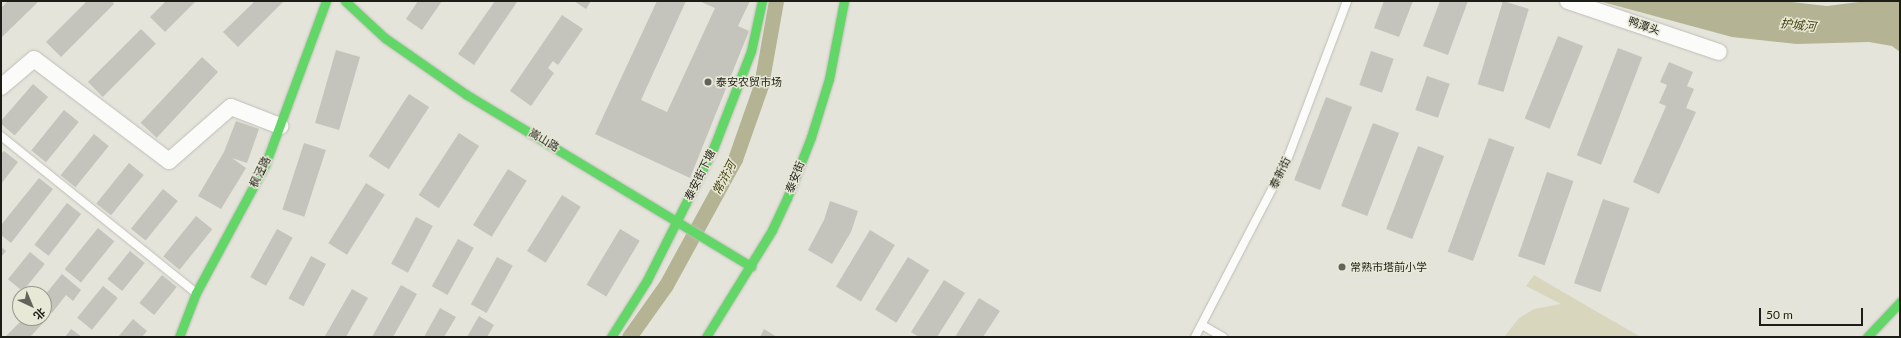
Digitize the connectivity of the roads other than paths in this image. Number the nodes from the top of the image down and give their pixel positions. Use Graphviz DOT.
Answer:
graph roads {
  1 [pos="326,1"];
  2 [pos="345,1"];
  3 [pos="762,1"];
  4 [pos="844,1"];
  5 [pos="1347,1"];
  6 [pos="1570,1"];
  7 [pos="1719,52"];
  8 [pos="1,87"];
  9 [pos="280,126"];
  10 [pos="1,136"];
  11 [pos="676,220"];
  12 [pos="750,266"];
  13 [pos="196,293"];
  14 [pos="1900,302"];
  15 [pos="1202,325"];
  16 [pos="179,337"];
  17 [pos="611,337"];
  18 [pos="706,337"];
  19 [pos="1195,337"];
  20 [pos="1223,337"];
  21 [pos="1866,337"];
  1 -- 9 [label="street, 枫泾路"];
  2 -- 11 [label="street, 嵩山路"];
  3 -- 11 [label="street, 泰安街下塘"];
  4 -- 12 [label="street, 泰安街"];
  5 -- 15 [label="lane, 泰新街"];
  6 -- 7 [label="street, 鸭潭头"];
  8 -- 9 [label="street"];
  9 -- 13 [label="street, 枫泾路"];
  10 -- 13 [label="lane"];
  11 -- 12 [label="street, 嵩山路"];
  11 -- 17 [label="street, 泰安街下塘"];
  12 -- 18 [label="street, 泰安街"];
  13 -- 16 [label="street, 枫泾路"];
  14 -- 21 [label="street"];
  15 -- 19 [label="lane, 泰新街"];
  15 -- 20 [label="lane"];
}
